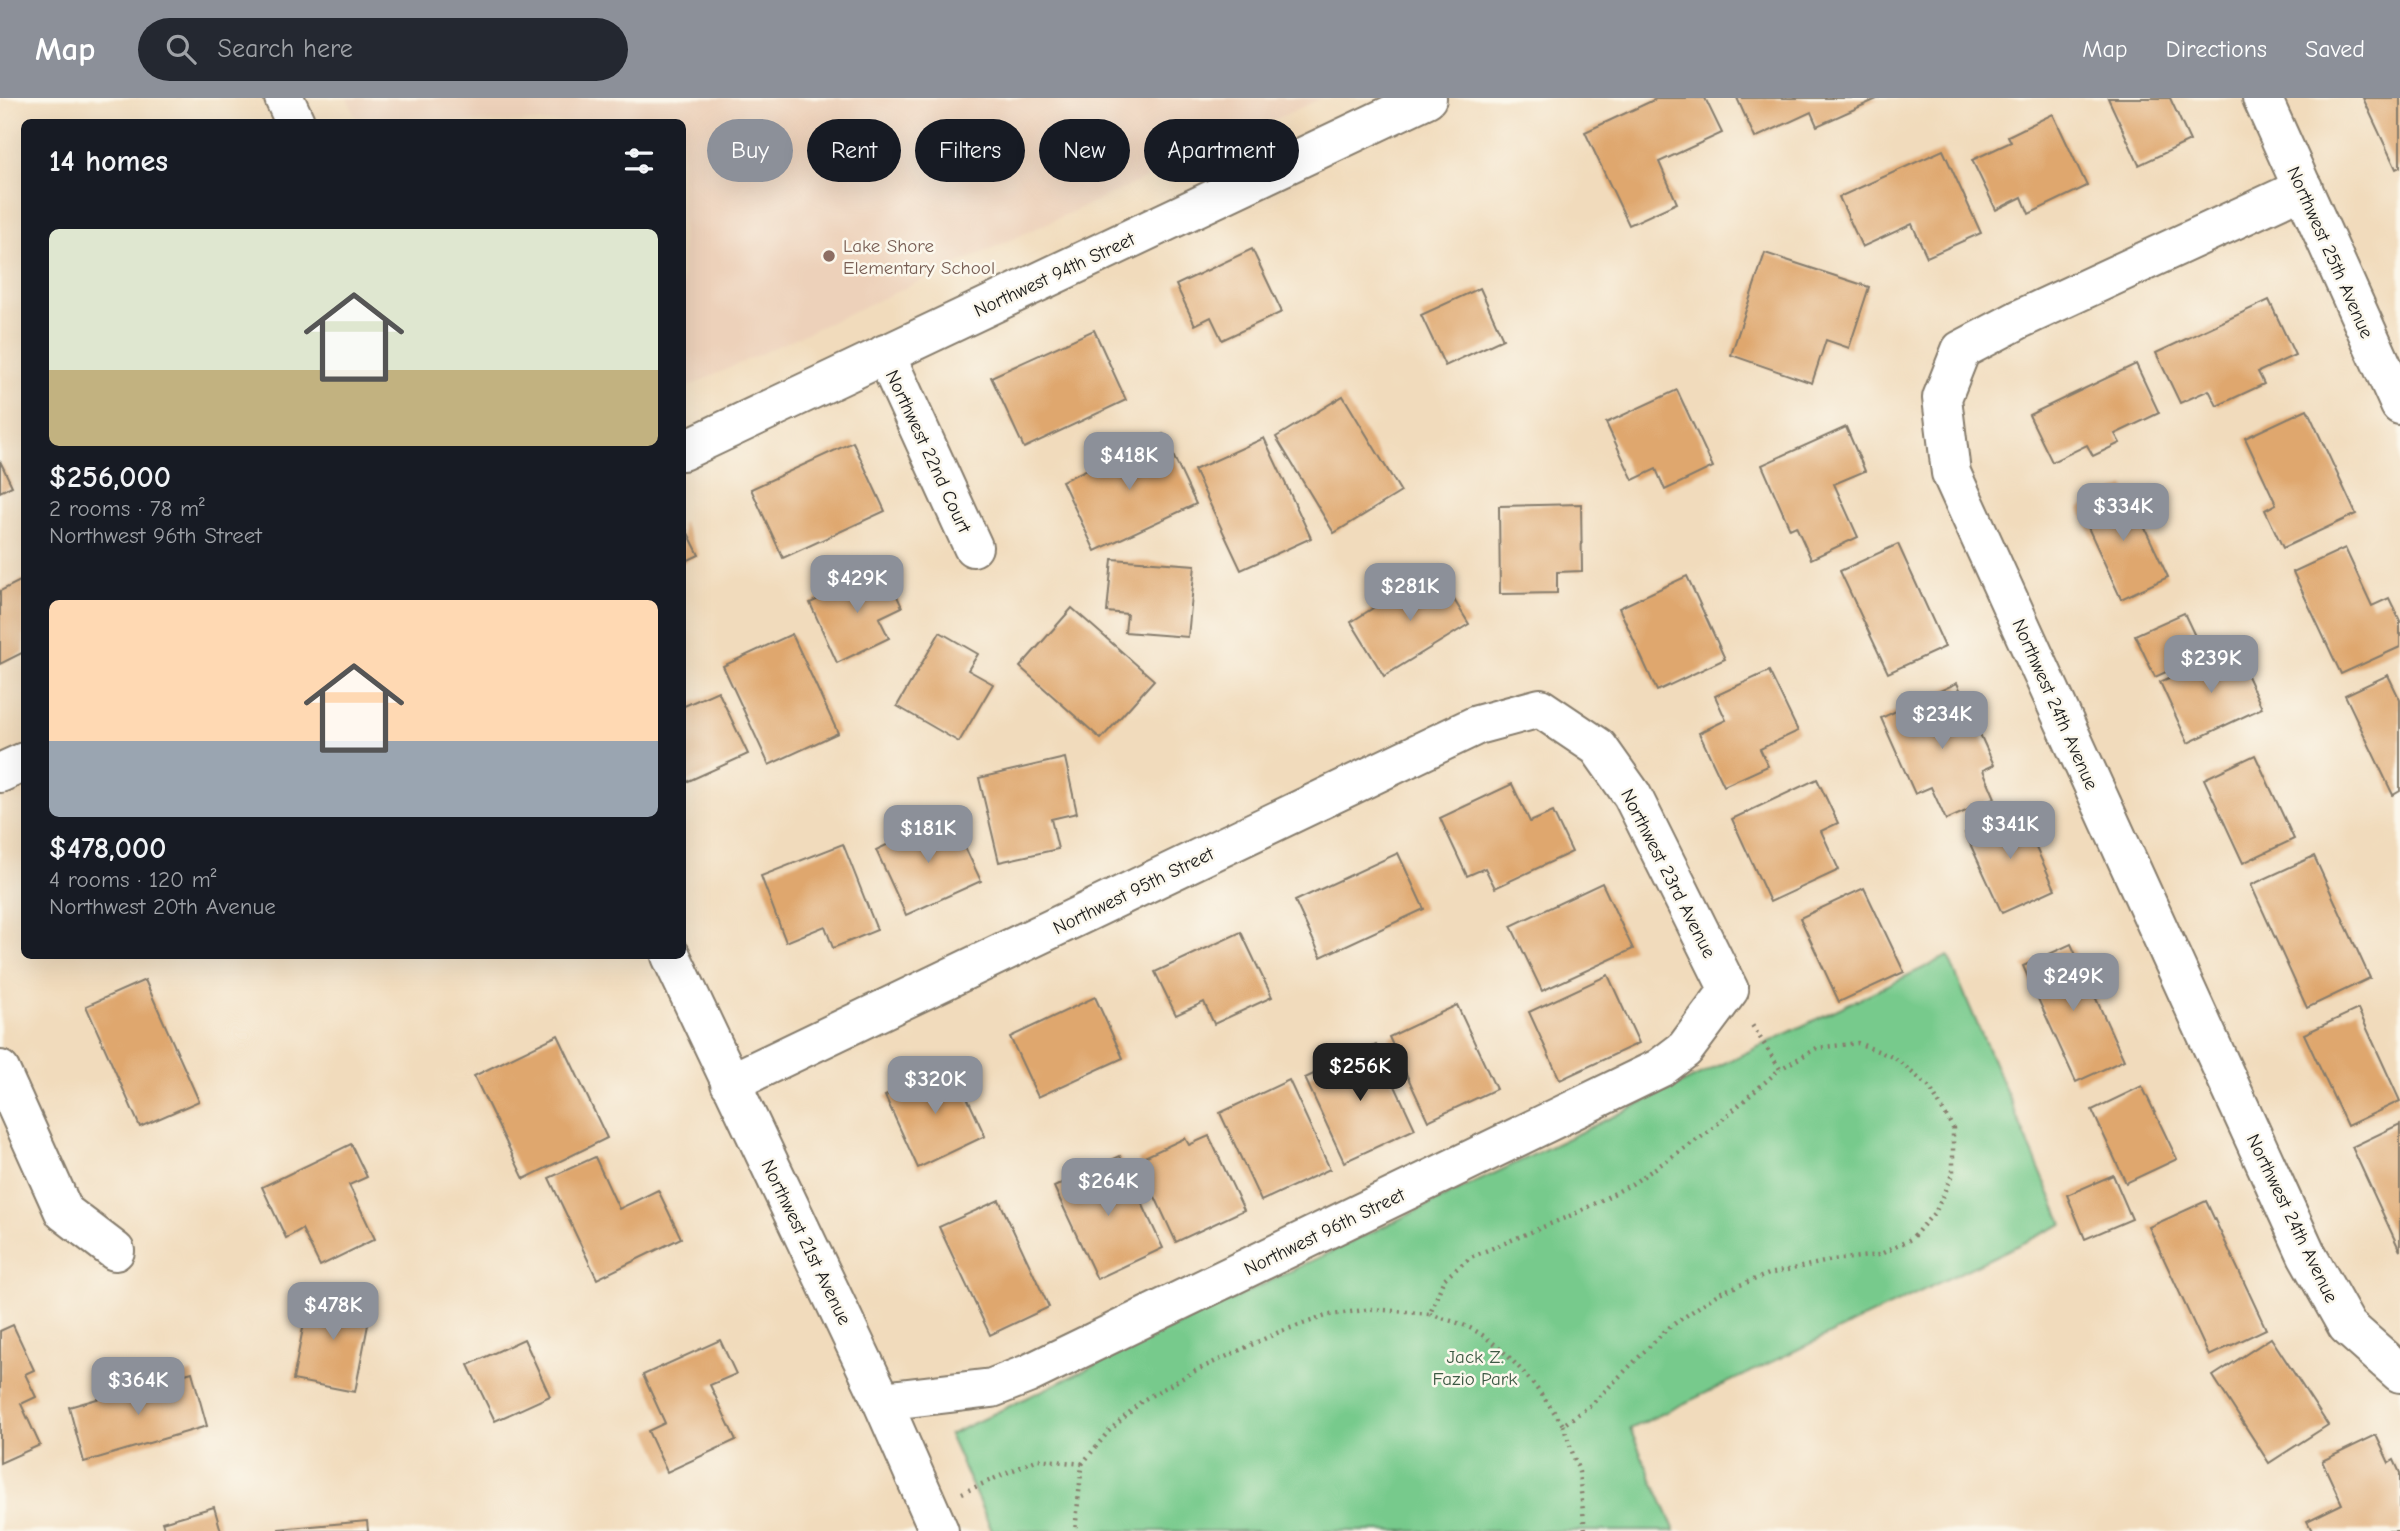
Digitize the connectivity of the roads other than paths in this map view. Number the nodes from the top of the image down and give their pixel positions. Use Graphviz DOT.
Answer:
graph roads {
  1 [pos="284,98"];
  2 [pos="1427,98"];
  3 [pos="2262,98"];
  4 [pos="294,119"];
  5 [pos="2303,188"];
  6 [pos="885,354"];
  7 [pos="2400,405"];
  8 [pos="686,449"];
  9 [pos="973,547"];
  10 [pos="1539,708"];
  11 [pos="21,763"];
  12 [pos="0,773"];
  13 [pos="672,959"];
  14 [pos="1729,990"];
  15 [pos="0,1070"];
  16 [pos="730,1083"];
  17 [pos="115,1251"];
  18 [pos="2400,1373"];
  19 [pos="882,1401"];
  20 [pos="934,1519"];
  1 -- 4 [label="street"];
  2 -- 6 [label="street, Northwest 94th Street"];
  3 -- 5 [label="street, Northwest 25th Avenue"];
  5 -- 7 [label="street, Northwest 25th Avenue"];
  5 -- 18 [label="street, Northwest 24th Avenue"];
  6 -- 8 [label="street, Northwest 94th Street"];
  6 -- 9 [label="street, Northwest 22nd Court"];
  10 -- 14 [label="street, Northwest 23rd Avenue"];
  10 -- 16 [label="street, Northwest 95th Street"];
  11 -- 12 [label="street"];
  13 -- 16 [label="street, Northwest 21st Avenue"];
  14 -- 19 [label="street, Northwest 96th Street"];
  15 -- 17 [label="street"];
  16 -- 19 [label="street, Northwest 21st Avenue"];
  19 -- 20 [label="street, Northwest 21st Avenue"];
}
